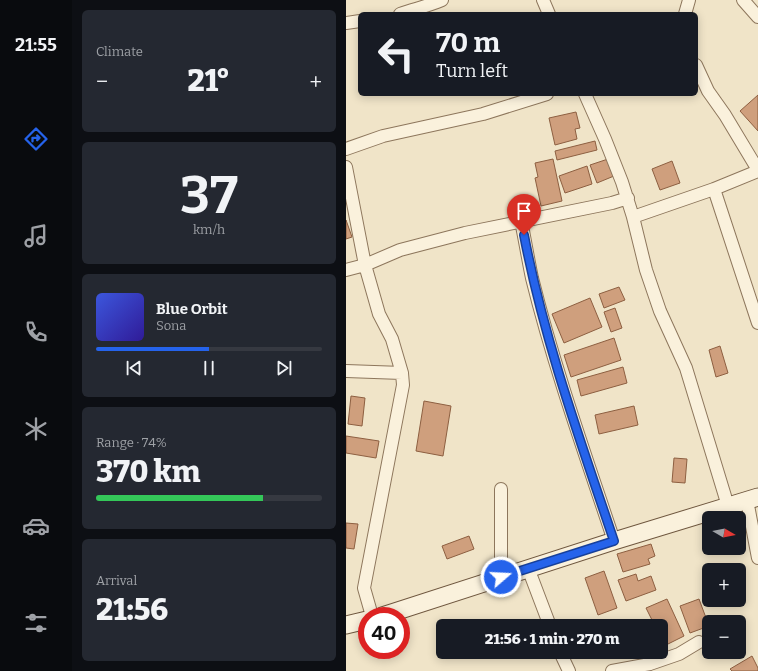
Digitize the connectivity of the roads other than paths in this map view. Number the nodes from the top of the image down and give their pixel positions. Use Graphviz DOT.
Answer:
graph roads {
  1 [pos="442,0"];
  2 [pos="543,0"];
  3 [pos="689,0"];
  4 [pos="743,0"];
  5 [pos="423,4"];
  6 [pos="405,12"];
  7 [pos="548,12"];
  8 [pos="686,12"];
  9 [pos="758,17"];
  10 [pos="358,21"];
  11 [pos="346,23"];
  12 [pos="698,69"];
  13 [pos="541,96"];
  14 [pos="586,96"];
  15 [pos="346,150"];
  16 [pos="346,167"];
  17 [pos="758,171"];
  18 [pos="714,189"];
  19 [pos="628,198"];
  20 [pos="633,217"];
  21 [pos="521,221"];
  22 [pos="364,265"];
  23 [pos="346,270"];
  24 [pos="758,323"];
  25 [pos="346,371"];
  26 [pos="402,373"];
  27 [pos="501,489"];
  28 [pos="753,498"];
  29 [pos="728,506"];
  30 [pos="614,541"];
  31 [pos="758,558"];
  32 [pos="528,568"];
  33 [pos="501,577"];
  34 [pos="369,607"];
  35 [pos="409,607"];
  36 [pos="547,619"];
  37 [pos="358,622"];
  38 [pos="346,625"];
  39 [pos="699,642"];
  40 [pos="563,659"];
  41 [pos="569,671"];
  42 [pos="612,671"];
  1 -- 5 [label="street"];
  2 -- 7 [label="street"];
  3 -- 8 [label="street"];
  4 -- 9 [label="street"];
  5 -- 6 [label="street"];
  10 -- 11 [label="street"];
  12 -- 17 [label="street"];
  13 -- 15 [label="street"];
  14 -- 19 [label="street"];
  16 -- 22 [label="street"];
  17 -- 18 [label="street"];
  18 -- 20 [label="street"];
  18 -- 24 [label="street"];
  19 -- 20 [label="street"];
  19 -- 21 [label="street"];
  20 -- 29 [label="street"];
  21 -- 22 [label="street"];
  21 -- 30 [label="street"];
  22 -- 23 [label="street"];
  22 -- 26 [label="street"];
  25 -- 26 [label="street"];
  26 -- 34 [label="street"];
  27 -- 33 [label="street"];
  28 -- 29 [label="street"];
  28 -- 31 [label="street"];
  29 -- 30 [label="street"];
  30 -- 32 [label="street"];
  32 -- 33 [label="street"];
  32 -- 36 [label="street"];
  33 -- 35 [label="street"];
  37 -- 38 [label="street"];
  39 -- 42 [label="street"];
  40 -- 41 [label="street"];
}
